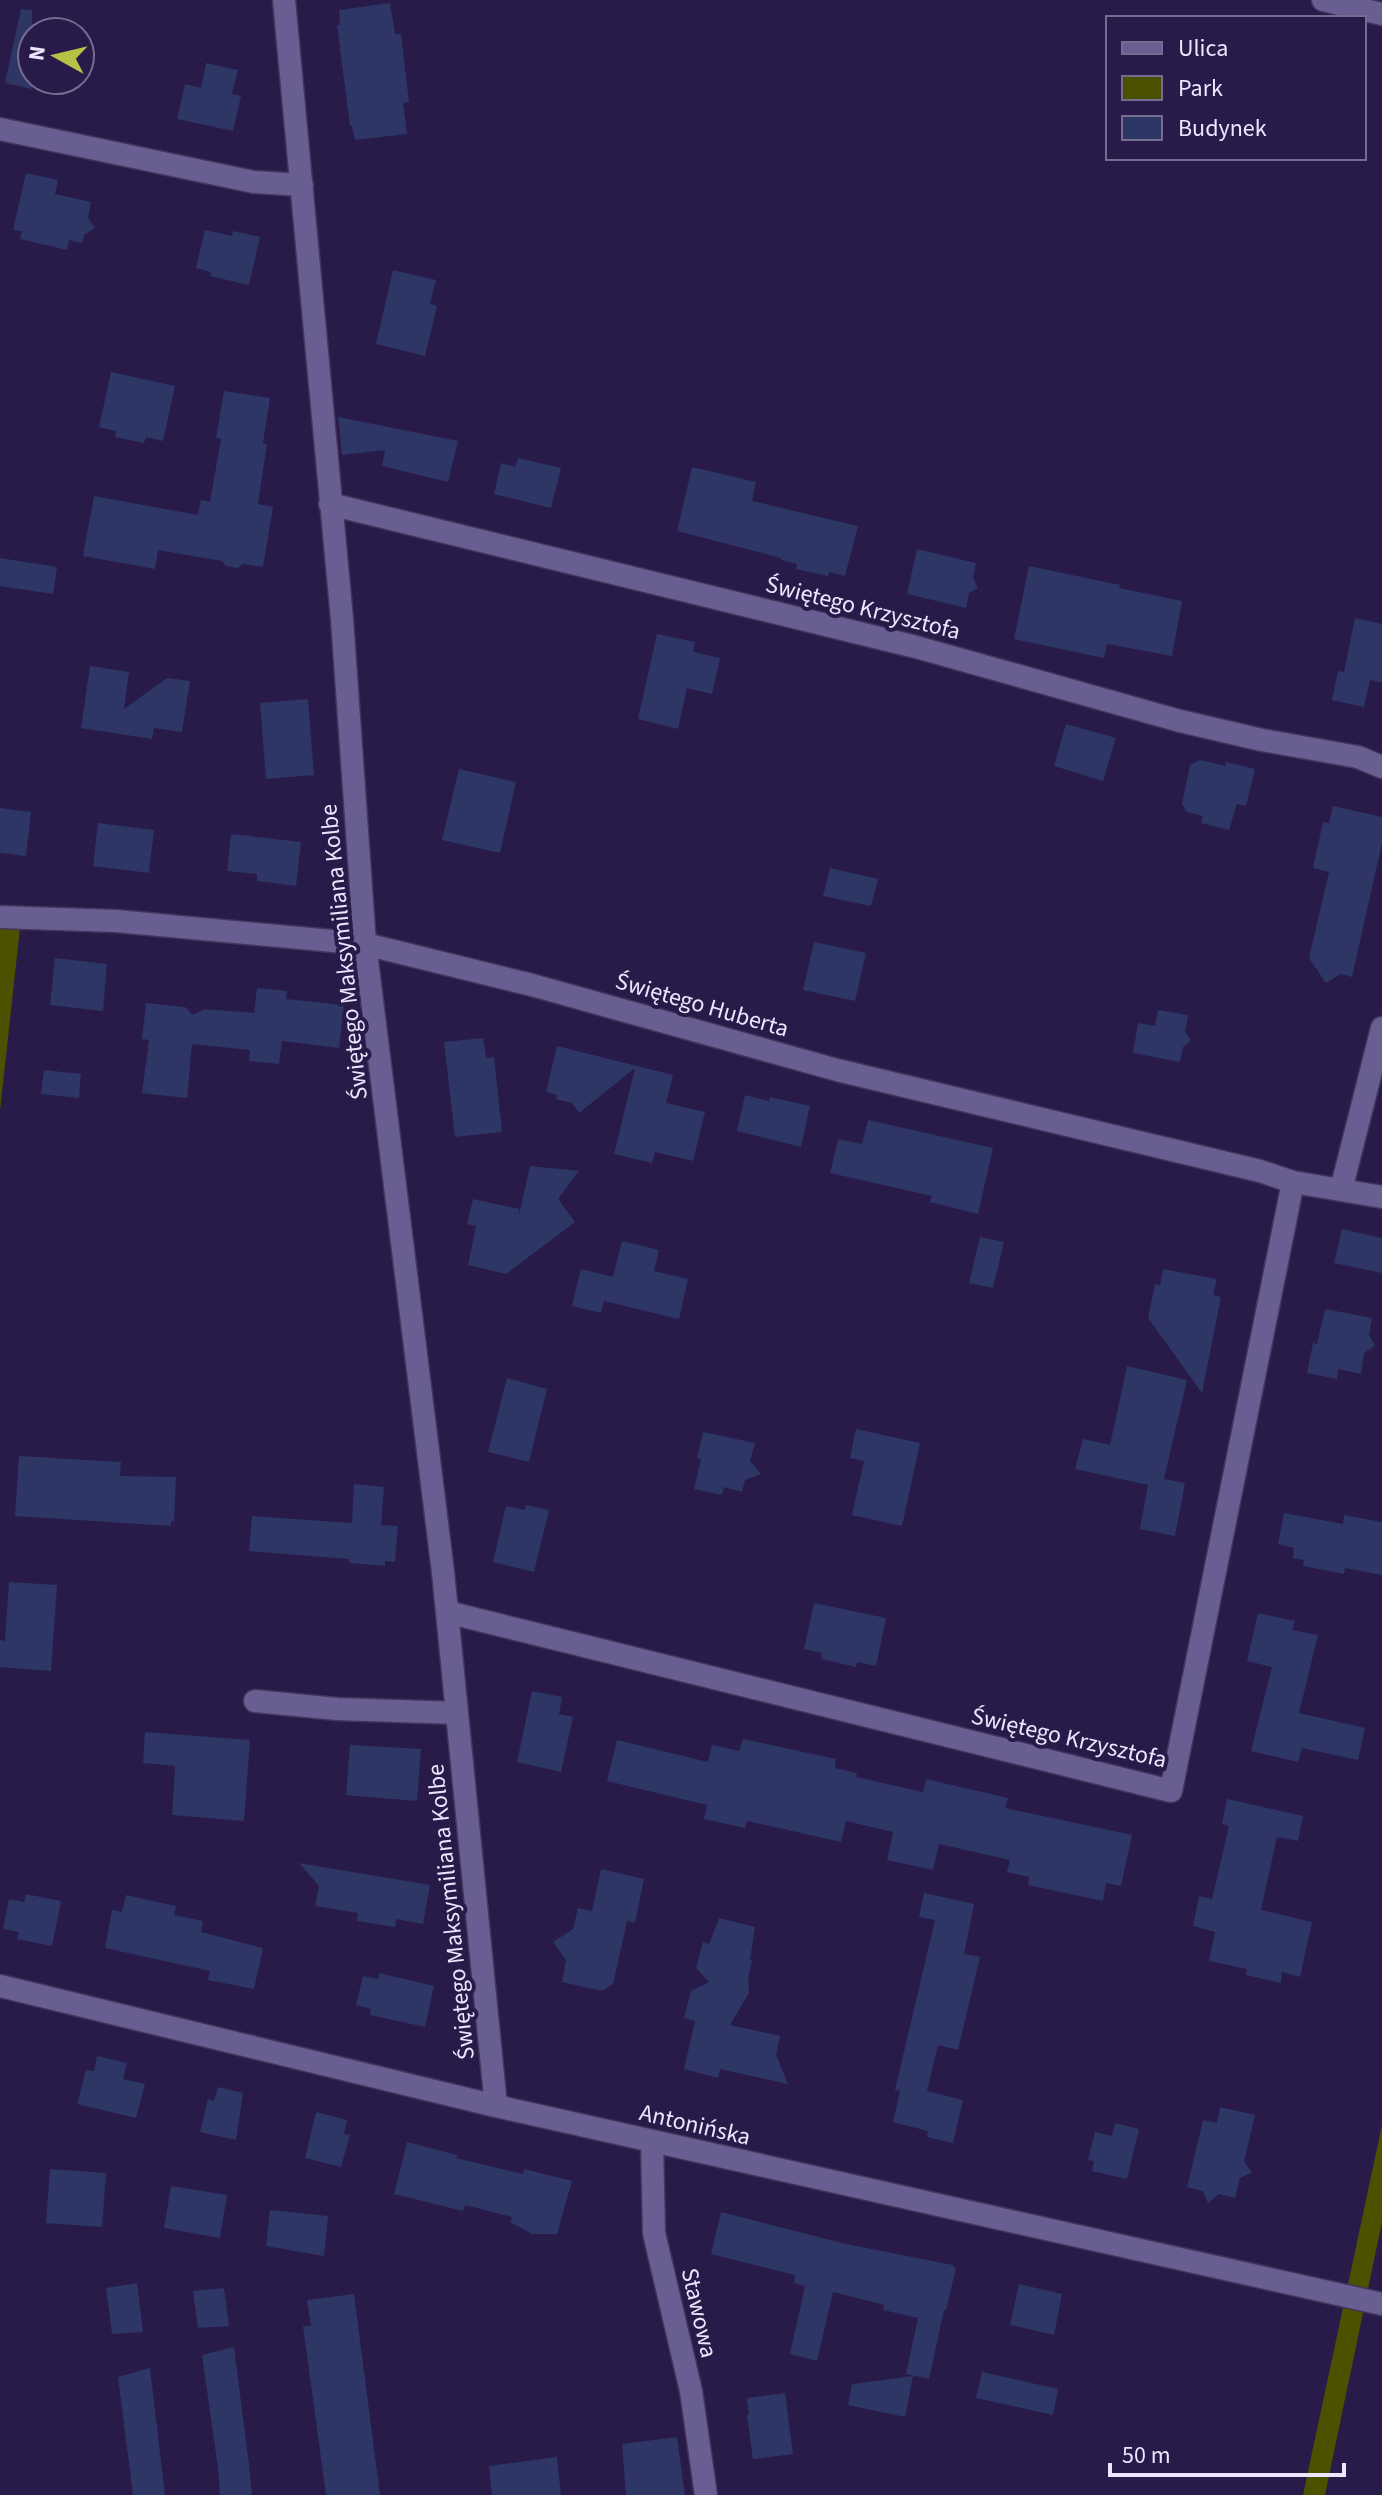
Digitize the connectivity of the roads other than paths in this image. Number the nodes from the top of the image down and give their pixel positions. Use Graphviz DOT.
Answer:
graph roads {
  1 [pos="284,0"];
  2 [pos="1323,0"];
  3 [pos="1382,14"];
  4 [pos="0,129"];
  5 [pos="302,185"];
  6 [pos="330,504"];
  7 [pos="1382,767"];
  8 [pos="0,917"];
  9 [pos="365,944"];
  10 [pos="1382,1028"];
  11 [pos="1293,1182"];
  12 [pos="1341,1190"];
  13 [pos="1382,1197"];
  14 [pos="447,1612"];
  15 [pos="255,1701"];
  16 [pos="457,1713"];
  17 [pos="0,1986"];
  18 [pos="496,2106"];
  19 [pos="652,2142"];
  20 [pos="1382,2304"];
  21 [pos="706,2495"];
  1 -- 5 [label="street, Świętego Maksymiliana Kolbe"];
  2 -- 3 [label="street"];
  4 -- 5 [label="street"];
  5 -- 6 [label="street, Świętego Maksymiliana Kolbe"];
  6 -- 7 [label="street, Świętego Krzysztofa"];
  6 -- 9 [label="street, Świętego Maksymiliana Kolbe"];
  8 -- 9 [label="street, Świętego Huberta"];
  9 -- 11 [label="street, Świętego Huberta"];
  9 -- 14 [label="street, Świętego Maksymiliana Kolbe"];
  10 -- 12 [label="street"];
  11 -- 12 [label="street, Świętego Huberta"];
  11 -- 14 [label="street, Świętego Krzysztofa"];
  12 -- 13 [label="street, Świętego Huberta"];
  14 -- 16 [label="street, Świętego Maksymiliana Kolbe"];
  15 -- 16 [label="street"];
  16 -- 18 [label="street, Świętego Maksymiliana Kolbe"];
  17 -- 18 [label="street, Antonińska"];
  18 -- 19 [label="street, Antonińska"];
  19 -- 20 [label="street, Antonińska"];
  19 -- 21 [label="street, Stawowa"];
}
